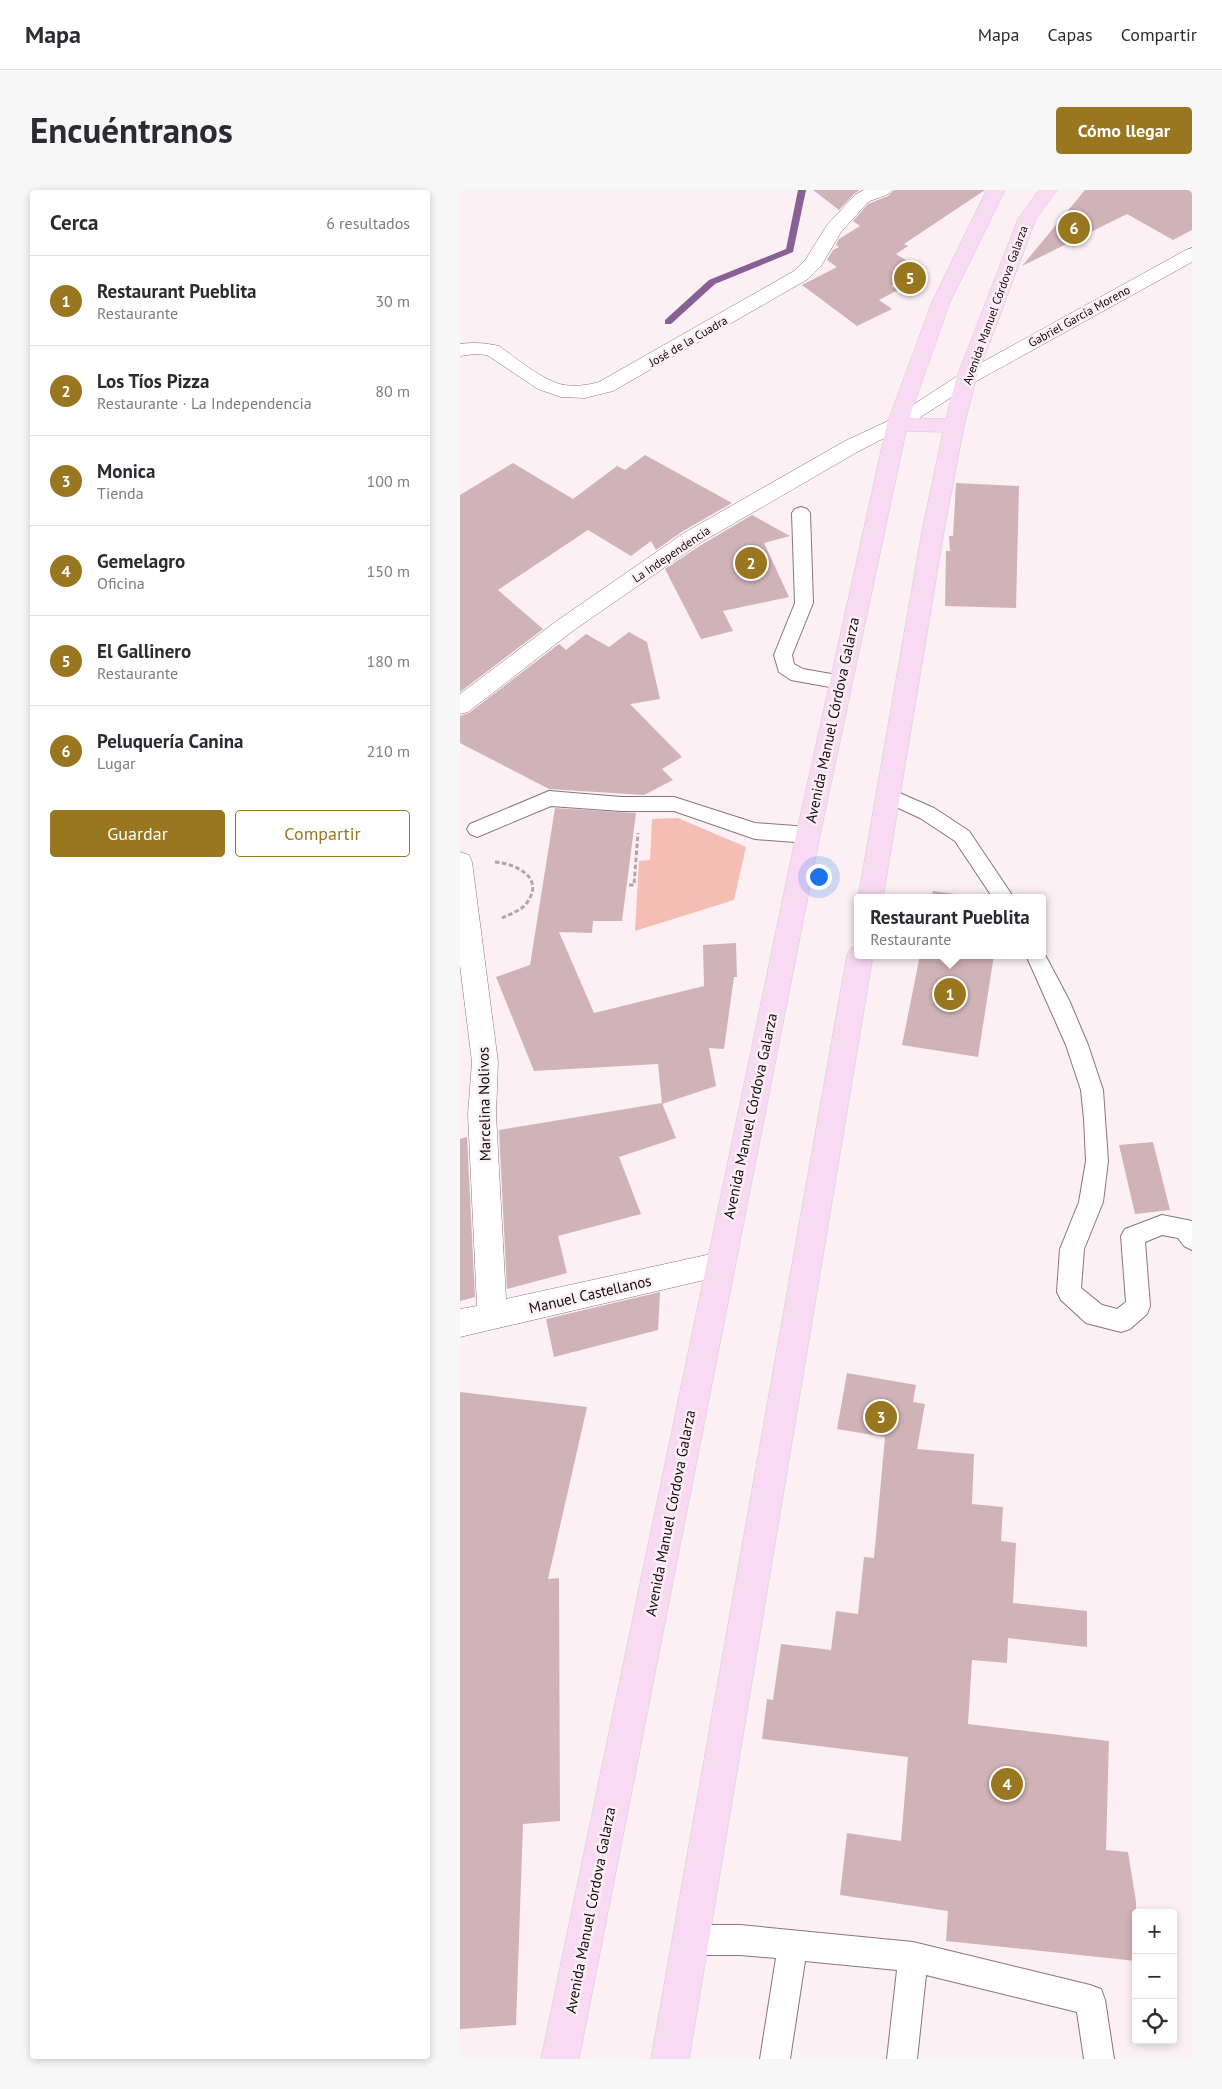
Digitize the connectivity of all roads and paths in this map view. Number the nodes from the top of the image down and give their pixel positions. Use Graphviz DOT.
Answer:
graph roads {
  1 [pos="883,190"];
  2 [pos="996,190"];
  3 [pos="1048,190"];
  4 [pos="1192,254"];
  5 [pos="460,350"];
  6 [pos="966,379"];
  7 [pos="954,426"];
  8 [pos="896,428"];
  9 [pos="802,513"];
  10 [pos="840,682"];
  11 [pos="460,706"];
  12 [pos="888,795"];
  13 [pos="641,803"];
  14 [pos="477,828"];
  15 [pos="808,835"];
  16 [pos="460,862"];
  17 [pos="629,886"];
  18 [pos="871,894"];
  19 [pos="1001,894"];
  20 [pos="501,918"];
  21 [pos="859,959"];
  22 [pos="1038,959"];
  23 [pos="1192,1239"];
  24 [pos="720,1265"];
  25 [pos="492,1317"];
  26 [pos="460,1323"];
  27 [pos="691,1940"];
  28 [pos="793,1946"];
  29 [pos="913,1957"];
  30 [pos="560,2059"];
  31 [pos="670,2059"];
  32 [pos="775,2059"];
  33 [pos="902,2059"];
  34 [pos="1099,2059"];
  1 -- 5 [label="street, José de la Cuadra"];
  2 -- 8 [label="main road, Avenida Manuel Córdova Galarza"];
  3 -- 6 [label="main road, Avenida Manuel Córdova Galarza"];
  4 -- 6 [label="street, Gabriel García Moreno"];
  6 -- 7 [label="main road, Avenida Manuel Córdova Galarza"];
  6 -- 8 [label="street, Gabriel García Moreno"];
  7 -- 8 [label="main road"];
  7 -- 12 [label="main road, Avenida Manuel Córdova Galarza"];
  8 -- 10 [label="main road, Avenida Manuel Córdova Galarza"];
  8 -- 11 [label="street, La Independencia"];
  9 -- 10 [label="lane"];
  10 -- 15 [label="main road, Avenida Manuel Córdova Galarza"];
  12 -- 18 [label="main road, Avenida Manuel Córdova Galarza"];
  12 -- 19 [label="lane"];
  13 -- 14 [label="lane"];
  13 -- 15 [label="lane"];
  13 -- 17 [label="path"];
  14 -- 20 [label="path"];
  15 -- 24 [label="main road, Avenida Manuel Córdova Galarza"];
  16 -- 25 [label="street, Marcelina Nolivos"];
  21 -- 27 [label="main road"];
  22 -- 23 [label="lane"];
  24 -- 25 [label="street, Manuel Castellanos"];
  24 -- 30 [label="main road, Avenida Manuel Córdova Galarza"];
  25 -- 26 [label="street, Manuel Castellanos"];
  27 -- 28 [label="lane"];
  27 -- 31 [label="main road"];
  28 -- 29 [label="lane"];
  28 -- 32 [label="lane"];
  29 -- 33 [label="lane"];
  29 -- 34 [label="lane"];
}
